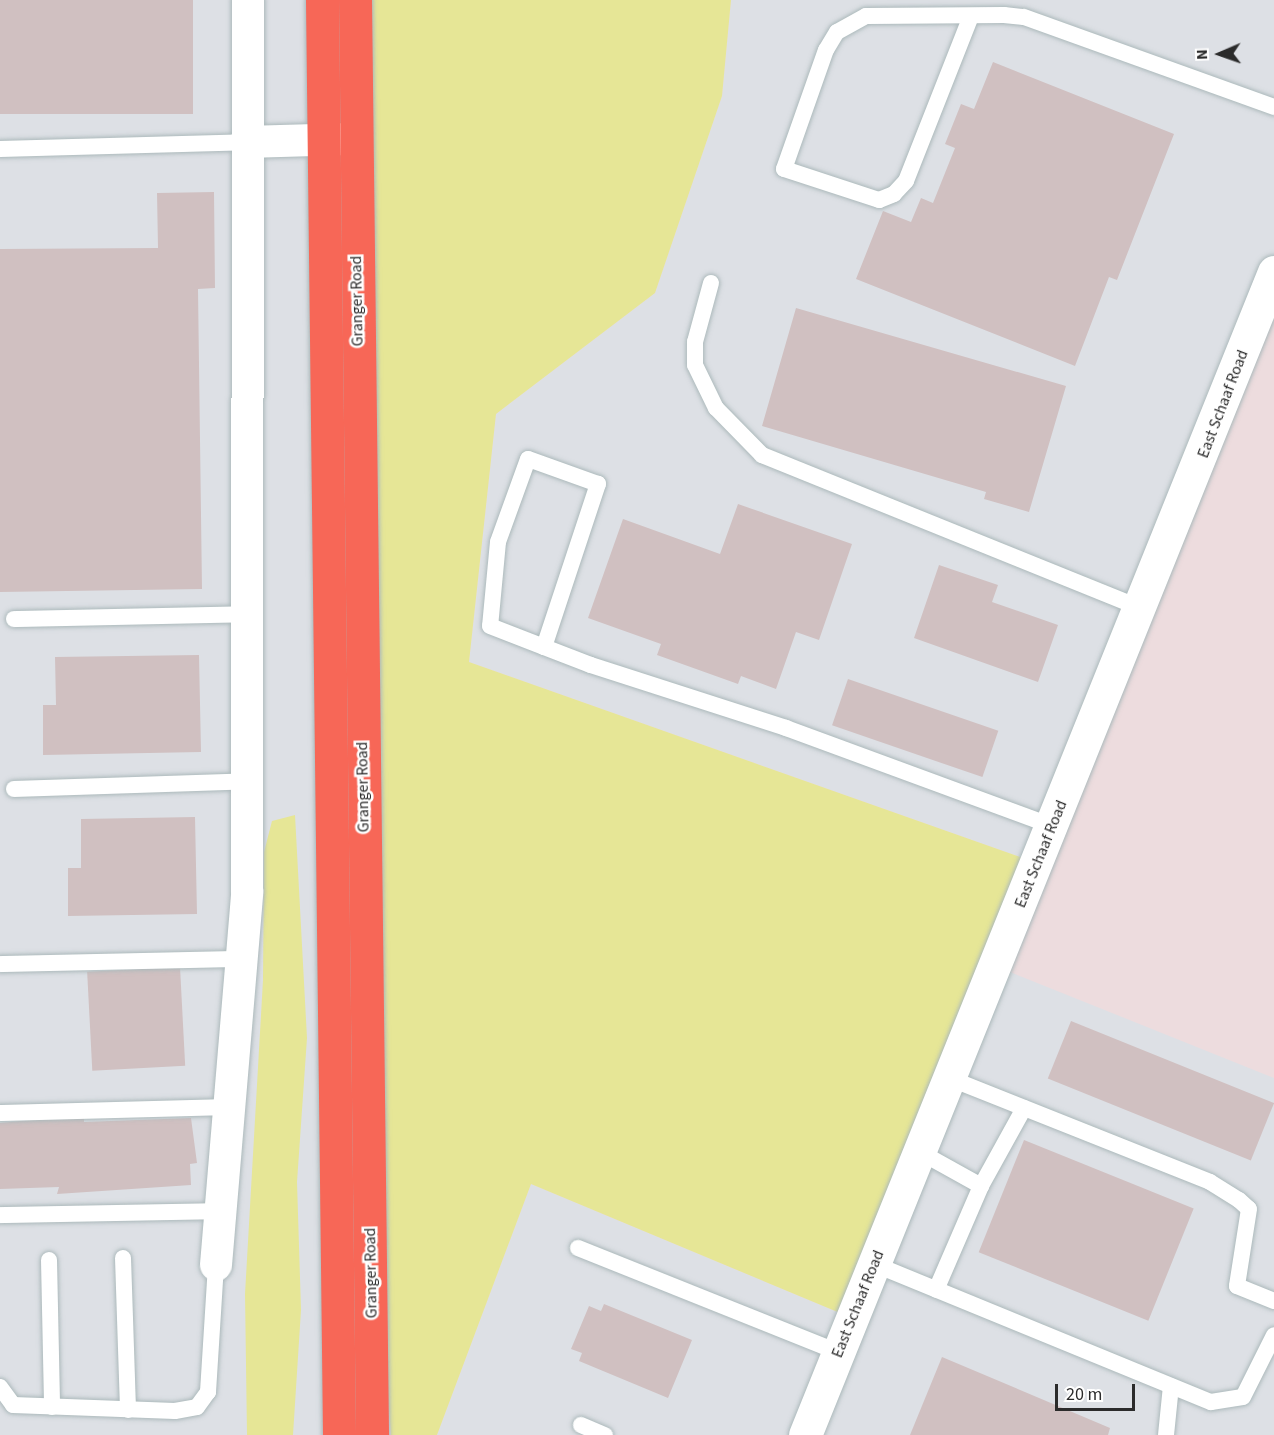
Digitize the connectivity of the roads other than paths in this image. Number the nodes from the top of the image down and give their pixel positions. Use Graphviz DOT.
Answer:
graph roads {
  1 [pos="248,0"];
  2 [pos="322,0"];
  3 [pos="355,0"];
  4 [pos="971,16"];
  5 [pos="1274,107"];
  6 [pos="354,139"];
  7 [pos="320,140"];
  8 [pos="246,142"];
  9 [pos="0,149"];
  10 [pos="1274,272"];
  11 [pos="711,283"];
  12 [pos="1141,608"];
  13 [pos="250,614"];
  14 [pos="14,619"];
  15 [pos="544,647"];
  16 [pos="249,781"];
  17 [pos="14,789"];
  18 [pos="1052,826"];
  19 [pos="239,959"];
  20 [pos="0,964"];
  21 [pos="949,1078"];
  22 [pos="231,1107"];
  23 [pos="1024,1108"];
  24 [pos="0,1113"];
  25 [pos="370,1150"];
  26 [pos="920,1152"];
  27 [pos="981,1186"];
  28 [pos="219,1211"];
  29 [pos="0,1215"];
  30 [pos="578,1248"];
  31 [pos="123,1258"];
  32 [pos="49,1260"];
  33 [pos="874,1264"];
  34 [pos="216,1265"];
  35 [pos="936,1290"];
  36 [pos="1274,1301"];
  37 [pos="1274,1335"];
  38 [pos="838,1352"];
  39 [pos="1172,1386"];
  40 [pos="0,1387"];
  41 [pos="52,1407"];
  42 [pos="128,1410"];
  43 [pos="581,1425"];
  44 [pos="339,1435"];
  45 [pos="372,1435"];
  46 [pos="391,1435"];
  47 [pos="605,1435"];
  48 [pos="805,1435"];
  49 [pos="1166,1435"];
  1 -- 8 [label="street"];
  2 -- 7 [label="main road"];
  3 -- 6 [label="main road, Granger Road"];
  4 -- 4 [label="lane"];
  4 -- 5 [label="lane"];
  6 -- 7 [label="street"];
  6 -- 25 [label="main road, Granger Road"];
  7 -- 8 [label="street"];
  7 -- 44 [label="main road"];
  8 -- 9 [label="lane"];
  8 -- 13 [label="street"];
  10 -- 12 [label="street, East Schaaf Road"];
  11 -- 12 [label="lane"];
  12 -- 18 [label="street, East Schaaf Road"];
  13 -- 14 [label="lane"];
  13 -- 16 [label="street"];
  15 -- 15 [label="lane"];
  15 -- 18 [label="lane"];
  16 -- 17 [label="lane"];
  16 -- 19 [label="street"];
  18 -- 21 [label="street, East Schaaf Road"];
  19 -- 20 [label="lane"];
  19 -- 22 [label="street"];
  21 -- 23 [label="lane"];
  21 -- 26 [label="street, East Schaaf Road"];
  22 -- 24 [label="lane"];
  22 -- 28 [label="street"];
  23 -- 27 [label="lane"];
  23 -- 36 [label="lane"];
  25 -- 45 [label="main road, Granger Road"];
  25 -- 46 [label="main road"];
  26 -- 27 [label="lane"];
  26 -- 33 [label="street, East Schaaf Road"];
  27 -- 35 [label="lane"];
  28 -- 29 [label="lane"];
  28 -- 34 [label="street"];
  30 -- 38 [label="lane"];
  31 -- 42 [label="lane"];
  32 -- 41 [label="lane"];
  33 -- 35 [label="lane"];
  33 -- 38 [label="street, East Schaaf Road"];
  34 -- 42 [label="lane"];
  35 -- 39 [label="lane"];
  37 -- 39 [label="lane"];
  38 -- 48 [label="street, East Schaaf Road"];
  39 -- 49 [label="lane"];
  40 -- 41 [label="lane"];
  41 -- 42 [label="lane"];
  43 -- 47 [label="lane"];
}
